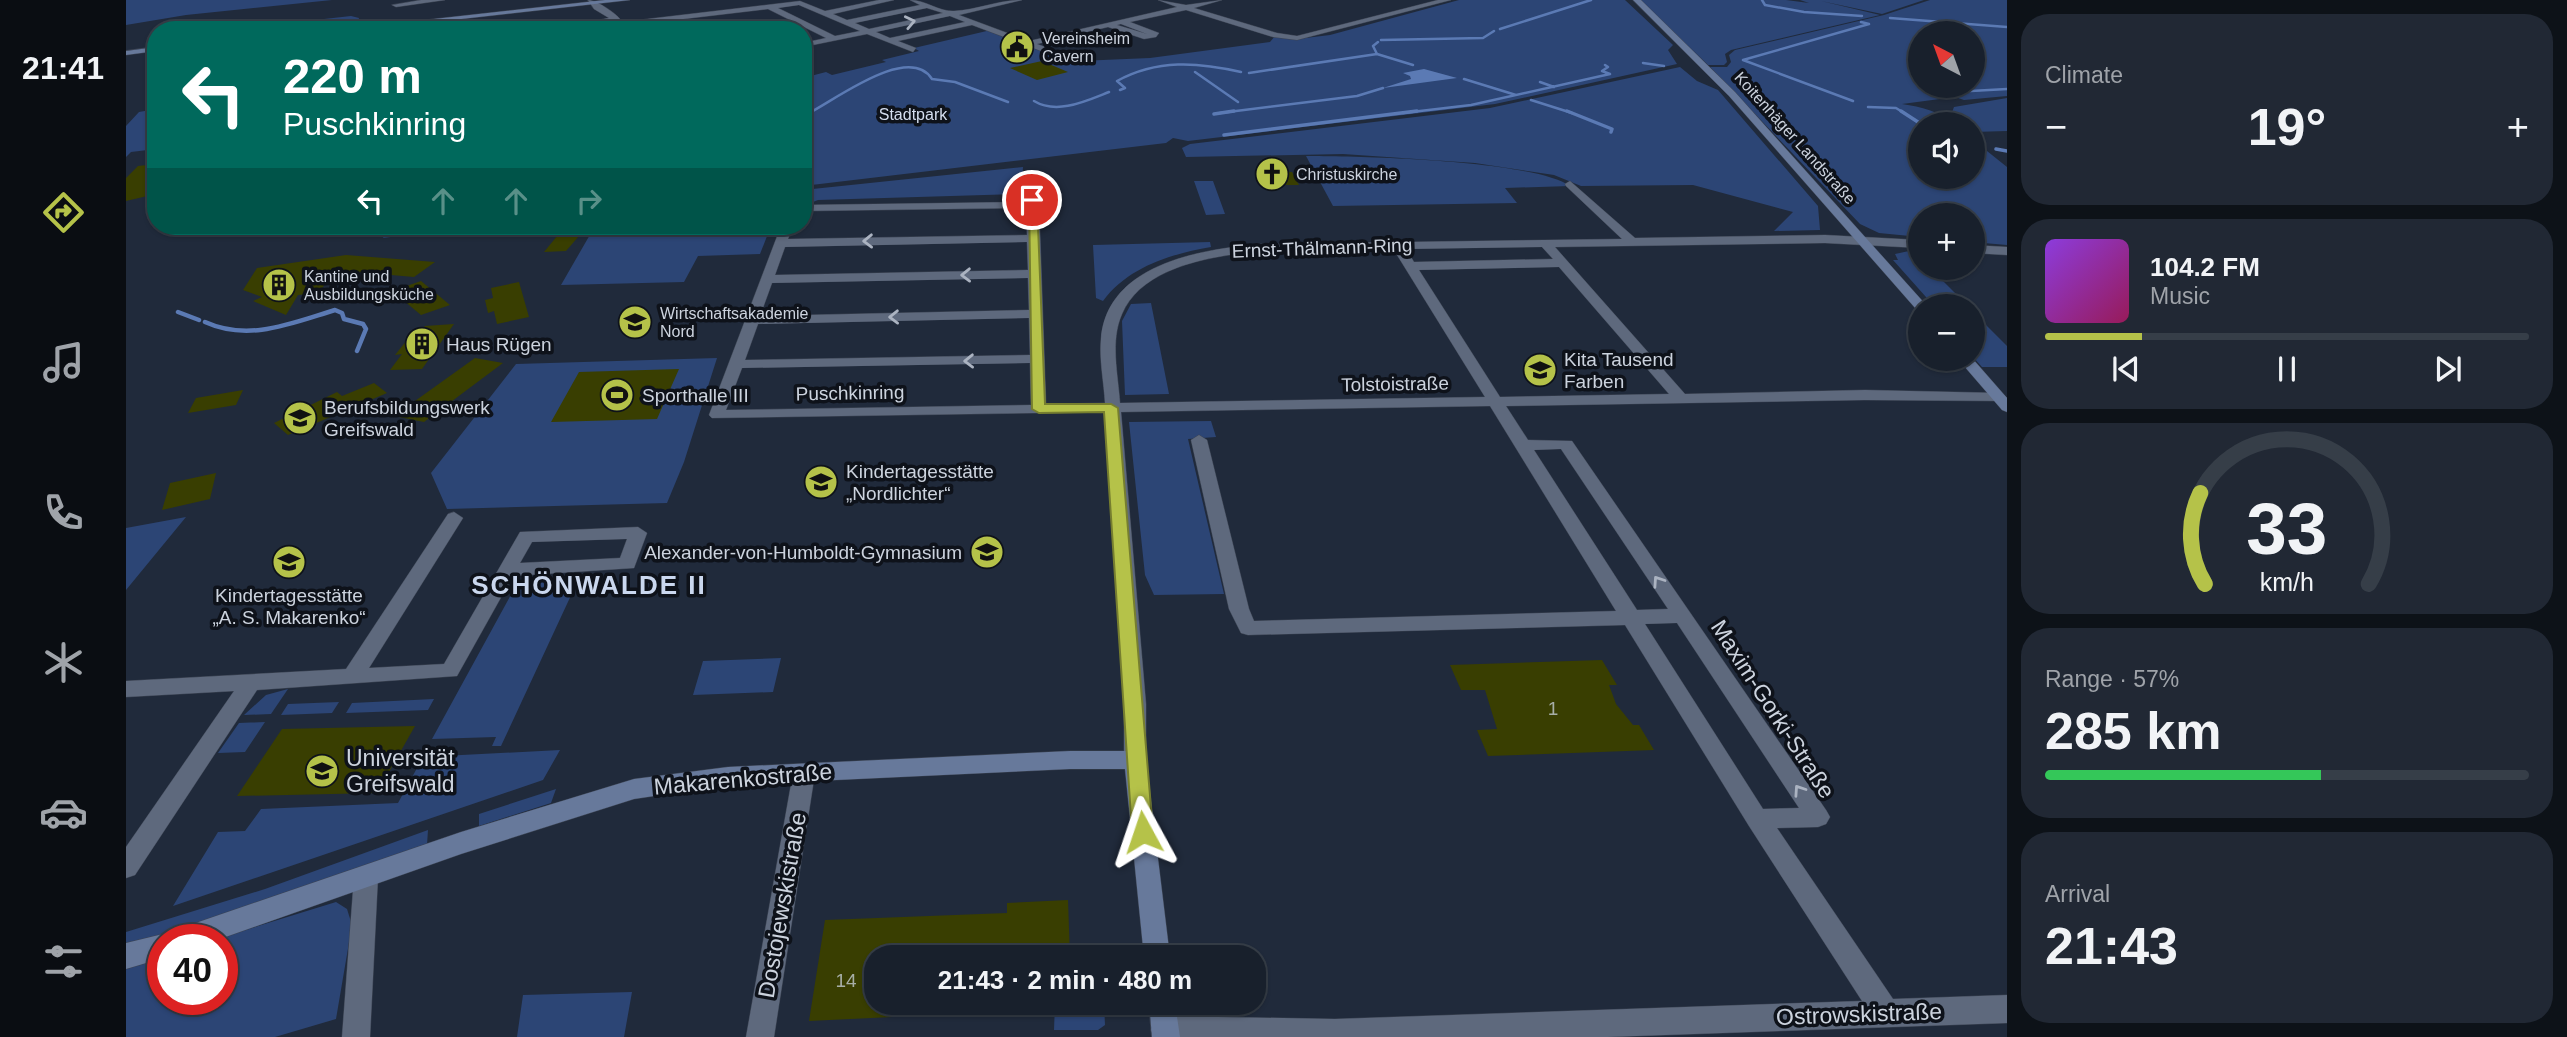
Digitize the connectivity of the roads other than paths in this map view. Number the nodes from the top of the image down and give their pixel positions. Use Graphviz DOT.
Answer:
graph roads {
  1 [pos="441,0"];
  2 [pos="626,0"];
  3 [pos="824,0"];
  4 [pos="890,0"];
  5 [pos="914,0"];
  6 [pos="1018,0"];
  7 [pos="1162,0"];
  8 [pos="1218,0"];
  9 [pos="1447,0"];
  10 [pos="1637,0"];
  11 [pos="405,2"];
  12 [pos="593,2"];
  13 [pos="957,3"];
  14 [pos="805,4"];
  15 [pos="766,5"];
  16 [pos="929,5"];
  17 [pos="1186,8"];
  18 [pos="972,9"];
  19 [pos="827,13"];
  20 [pos="951,14"];
  21 [pos="425,21"];
  22 [pos="619,21"];
  23 [pos="629,21"];
  24 [pos="799,21"];
  25 [pos="848,22"];
  26 [pos="974,22"];
  27 [pos="1122,22"];
  28 [pos="1108,25"];
  29 [pos="812,27"];
  30 [pos="870,31"];
  31 [pos="835,38"];
  32 [pos="891,40"];
  33 [pos="812,43"];
  34 [pos="1030,43"];
  35 [pos="147,50"];
  36 [pos="913,50"];
  37 [pos="126,52"];
  38 [pos="1078,62"];
  39 [pos="1031,184"];
  40 [pos="1570,184"];
  41 [pos="1033,205"];
  42 [pos="812,208"];
  43 [pos="784,235"];
  44 [pos="1034,238"];
  45 [pos="1864,240"];
  46 [pos="1632,242"];
  47 [pos="781,243"];
  48 [pos="1545,243"];
  49 [pos="1908,243"];
  50 [pos="1398,246"];
  51 [pos="1985,249"];
  52 [pos="2007,251"];
  53 [pos="1563,262"];
  54 [pos="1413,266"];
  55 [pos="1035,274"];
  56 [pos="767,279"];
  57 [pos="1911,294"];
  58 [pos="1036,314"];
  59 [pos="751,320"];
  60 [pos="1037,359"];
  61 [pos="735,364"];
  62 [pos="1976,371"];
  63 [pos="1680,397"];
  64 [pos="1498,401"];
  65 [pos="2003,402"];
  66 [pos="1111,408"];
  67 [pos="1039,409"];
  68 [pos="1199,440"];
  69 [pos="1525,445"];
  70 [pos="454,518"];
  71 [pos="508,570"];
  72 [pos="1682,616"];
  73 [pos="1633,617"];
  74 [pos="352,677"];
  75 [pos="251,682"];
  76 [pos="126,689"];
  77 [pos="1135,760"];
  78 [pos="804,773"];
  79 [pos="1757,818"];
  80 [pos="126,867"];
  81 [pos="366,877"];
  82 [pos="228,924"];
  83 [pos="1156,945"];
  84 [pos="147,950"];
  85 [pos="126,956"];
  86 [pos="2007,1009"];
  87 [pos="1885,1012"];
  88 [pos="1163,1015"];
  89 [pos="1165,1034"];
  90 [pos="356,1037"];
  91 [pos="760,1037"];
  1 -- 11 [label="street"];
  2 -- 12 [label="main road"];
  3 -- 14 [label="street"];
  4 -- 19 [label="street"];
  5 -- 16 [label="street"];
  6 -- 18 [label="street"];
  7 -- 17 [label="street"];
  8 -- 17 [label="street"];
  9 -- 17 [label="street"];
  10 -- 45 [label="main road, Koitenhäger Landstraße"];
  12 -- 21 [label="main road"];
  12 -- 22 [label="street"];
  13 -- 18 [label="street"];
  14 -- 15 [label="street"];
  14 -- 19 [label="street"];
  15 -- 23 [label="street"];
  15 -- 24 [label="street"];
  16 -- 20 [label="street"];
  16 -- 25 [label="street"];
  17 -- 27 [label="street"];
  18 -- 20 [label="street"];
  19 -- 25 [label="street"];
  20 -- 26 [label="street"];
  30 -- 20 [label="street, one-way"];
  25 -- 30 [label="street"];
  26 -- 32 [label="street"];
  26 -- 34 [label="street"];
  27 -- 28 [label="street"];
  27 -- 28 [label="street"];
  28 -- 34 [label="street"];
  29 -- 31 [label="street"];
  30 -- 31 [label="street"];
  30 -- 32 [label="street"];
  31 -- 33 [label="street"];
  32 -- 36 [label="street"];
  34 -- 38 [label="street"];
  35 -- 37 [label="main road"];
  39 -- 41 [label="street"];
  40 -- 46 [label="street"];
  41 -- 42 [label="street"];
  41 -- 44 [label="street"];
  43 -- 47 [label="street, Puschkinring"];
  44 -- 47 [label="street, one-way"];
  44 -- 55 [label="street"];
  45 -- 46 [label="street, Ernst-Thälmann-Ring"];
  45 -- 49 [label="street, Ernst-Thälmann-Ring"];
  45 -- 57 [label="main road, Koitenhäger Landstraße"];
  46 -- 48 [label="street, Ernst-Thälmann-Ring"];
  47 -- 56 [label="street, Puschkinring"];
  48 -- 50 [label="street, Ernst-Thälmann-Ring"];
  48 -- 53 [label="street"];
  50 -- 54 [label="street"];
  50 -- 66 [label="street, Ernst-Thälmann-Ring"];
  51 -- 52 [label="street"];
  53 -- 54 [label="street, Ernst-Thälmann-Ring"];
  53 -- 63 [label="street"];
  54 -- 64 [label="street"];
  55 -- 56 [label="street, one-way"];
  55 -- 58 [label="street"];
  56 -- 59 [label="street, Puschkinring"];
  58 -- 59 [label="street, one-way"];
  58 -- 60 [label="street"];
  59 -- 61 [label="street, Puschkinring"];
  60 -- 61 [label="street, Puschkinring, one-way"];
  60 -- 67 [label="street"];
  61 -- 67 [label="street, Puschkinring"];
  62 -- 65 [label="main road"];
  63 -- 64 [label="street, Tolstoistraße"];
  63 -- 65 [label="street, Tolstoistraße"];
  64 -- 66 [label="street, Tolstoistraße"];
  64 -- 69 [label="street"];
  66 -- 67 [label="street, Puschkinring"];
  66 -- 77 [label="street, Ernst-Thälmann-Ring"];
  68 -- 73 [label="street"];
  72 -- 69 [label="street, Maxim-Gorki-Straße, one-way"];
  69 -- 73 [label="street"];
  70 -- 74 [label="street"];
  71 -- 71 [label="street"];
  71 -- 74 [label="street"];
  72 -- 73 [label="street, Maxim-Gorki-Straße"];
  79 -- 72 [label="street, Maxim-Gorki-Straße, one-way"];
  73 -- 79 [label="street"];
  74 -- 75 [label="street"];
  75 -- 76 [label="street"];
  75 -- 80 [label="street"];
  77 -- 78 [label="main road, Makarenkostraße"];
  77 -- 83 [label="main road, Ernst-Thälmann-Ring"];
  78 -- 81 [label="main road, Makarenkostraße"];
  78 -- 91 [label="street, Dostojewskistraße"];
  79 -- 87 [label="street"];
  81 -- 82 [label="main road, Makarenkostraße"];
  81 -- 90 [label="street"];
  84 -- 85 [label="main road"];
  86 -- 87 [label="street, Ostrowskistraße"];
  87 -- 89 [label="street, Ostrowskistraße"];
  88 -- 89 [label="main road"];
}
